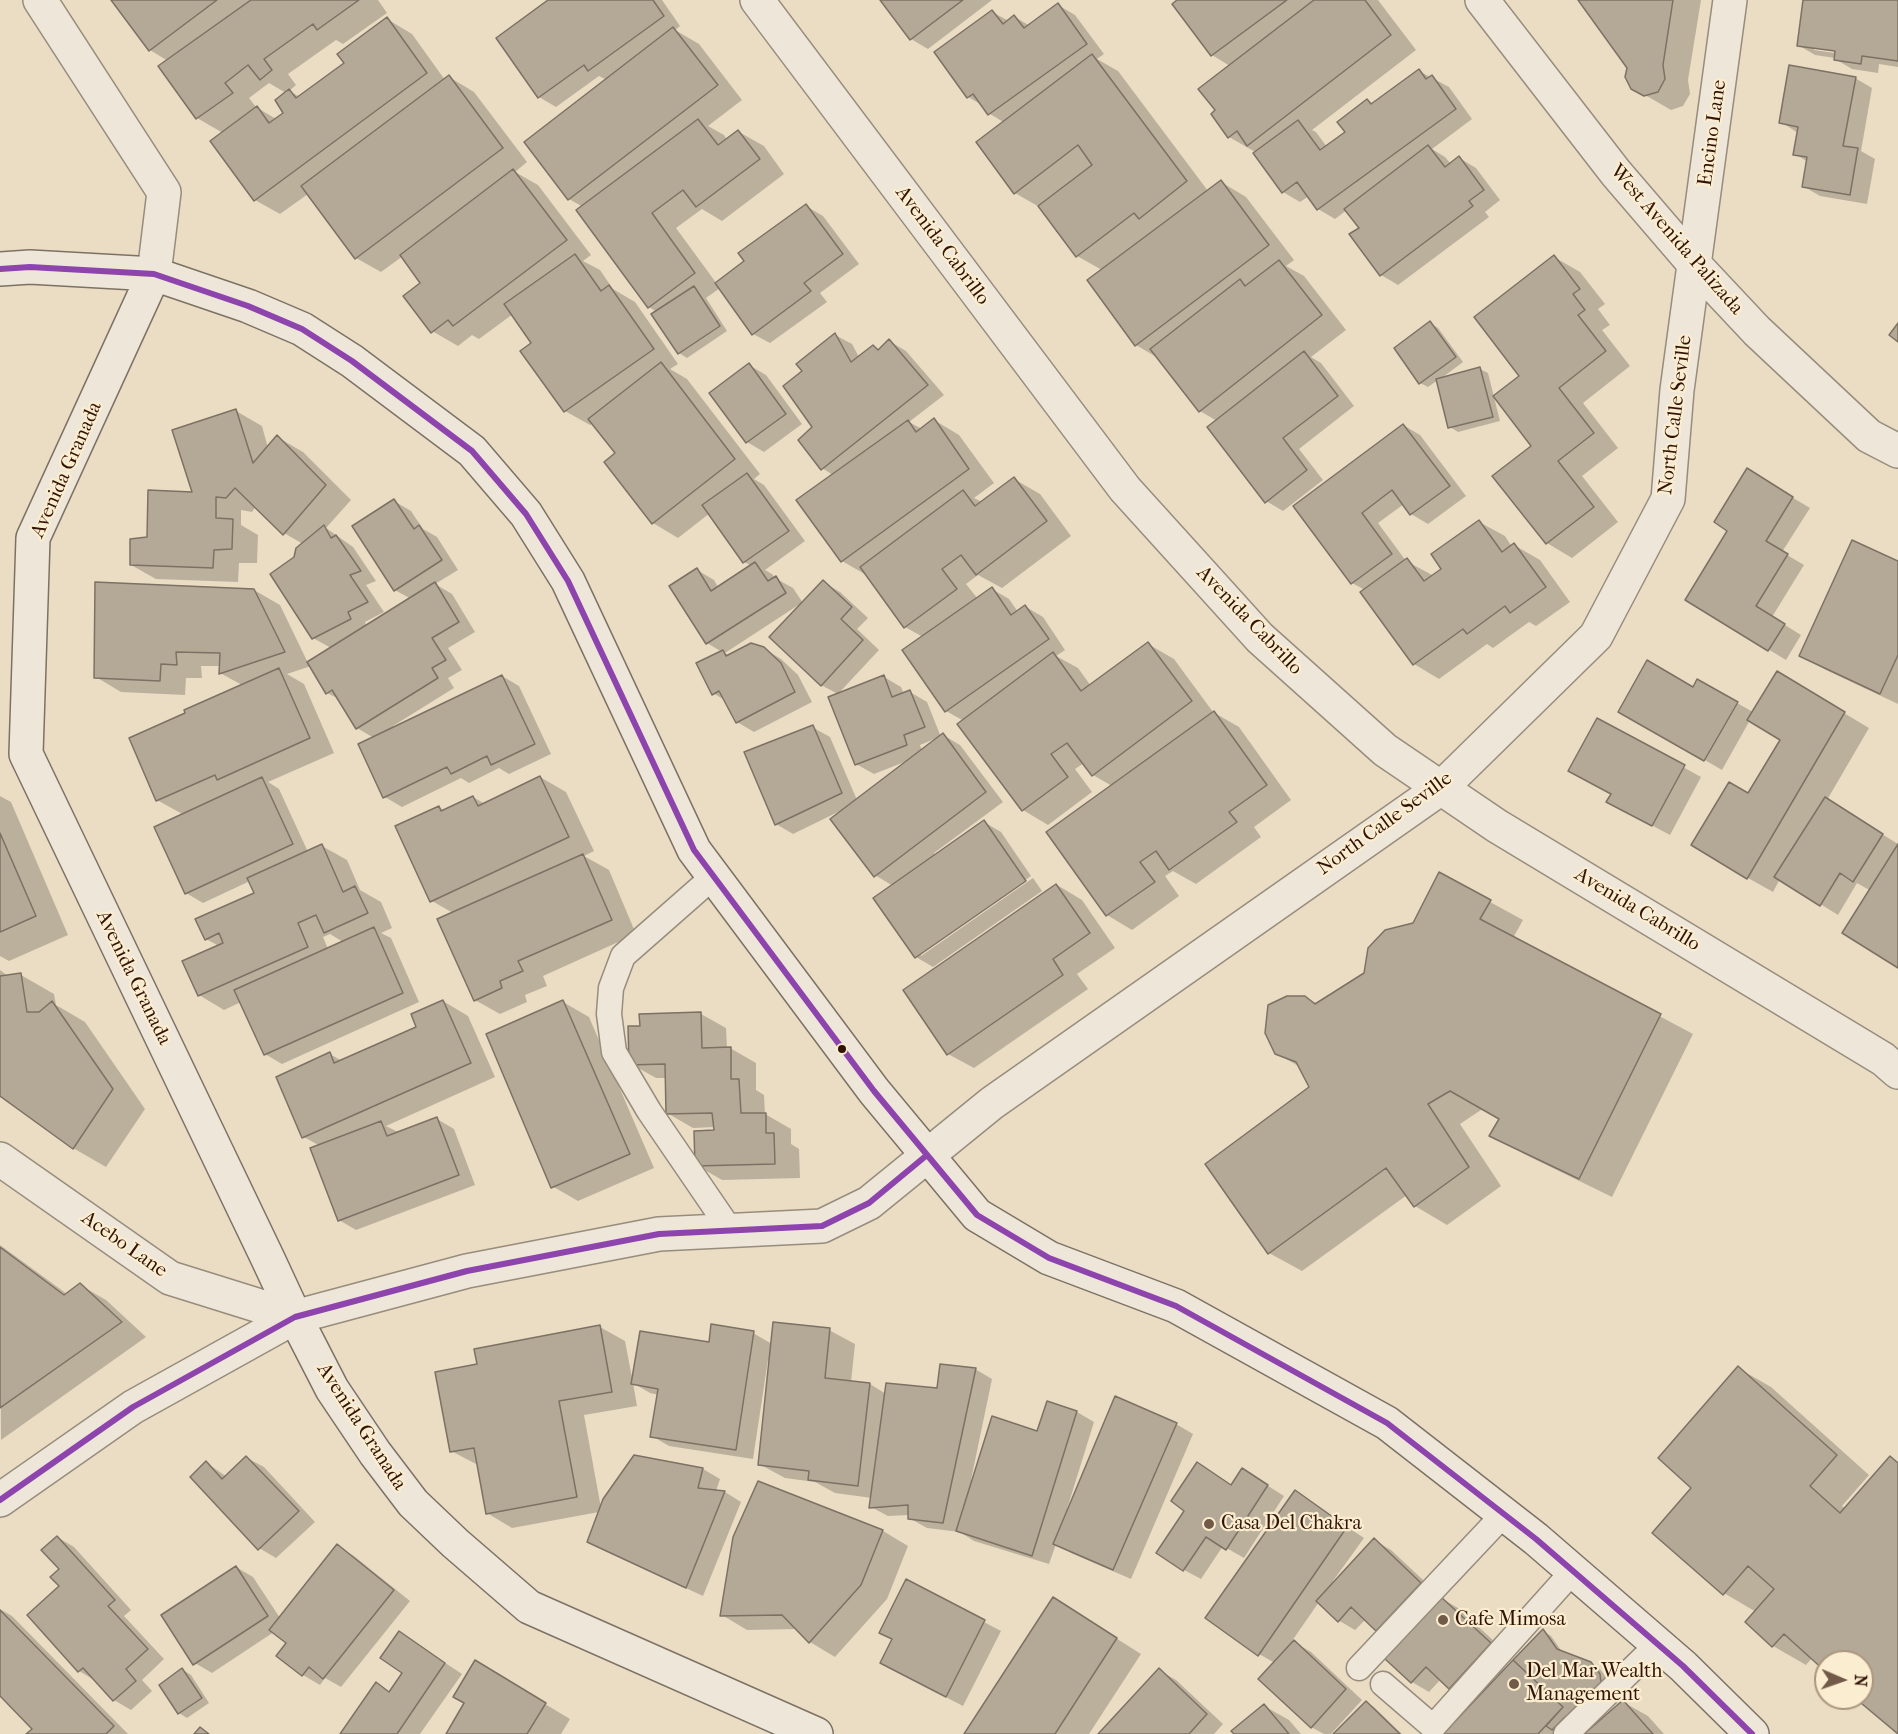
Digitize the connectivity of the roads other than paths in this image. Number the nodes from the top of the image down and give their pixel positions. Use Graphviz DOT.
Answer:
graph roads {
  1 [pos="40,0"];
  2 [pos="757,0"];
  3 [pos="1482,0"];
  4 [pos="1730,0"];
  5 [pos="1695,265"];
  6 [pos="0,269"];
  7 [pos="154,274"];
  8 [pos="1898,451"];
  9 [pos="1441,788"];
  10 [pos="714,876"];
  11 [pos="1898,1072"];
  12 [pos="927,1155"];
  13 [pos="0,1159"];
  14 [pos="731,1231"];
  15 [pos="295,1317"];
  16 [pos="0,1500"];
  17 [pos="1504,1514"];
  18 [pos="1573,1571"];
  19 [pos="1657,1644"];
  20 [pos="1359,1668"];
  21 [pos="1383,1684"];
  22 [pos="816,1734"];
  23 [pos="1566,1734"];
  24 [pos="1752,1734"];
  1 -- 7 [label="street, Avenida Granada"];
  2 -- 9 [label="street, Avenida Cabrillo"];
  3 -- 5 [label="street, West Avenida Palizada"];
  4 -- 5 [label="street, Encino Lane"];
  5 -- 8 [label="street, West Avenida Palizada"];
  5 -- 9 [label="street, North Calle Seville"];
  6 -- 7 [label="street"];
  7 -- 10 [label="street"];
  7 -- 15 [label="street, Avenida Granada"];
  9 -- 11 [label="street, Avenida Cabrillo"];
  9 -- 12 [label="street, North Calle Seville"];
  10 -- 12 [label="street"];
  10 -- 14 [label="lane"];
  12 -- 14 [label="street, North Calle Seville"];
  12 -- 17 [label="street"];
  13 -- 15 [label="street, Acebo Lane"];
  14 -- 15 [label="street, North Calle Seville"];
  15 -- 16 [label="street, North Calle Seville"];
  15 -- 22 [label="street, Avenida Granada"];
  17 -- 18 [label="street"];
  17 -- 20 [label="lane"];
  18 -- 19 [label="street"];
  18 -- 21 [label="lane"];
  19 -- 23 [label="lane"];
  19 -- 24 [label="street"];
}
